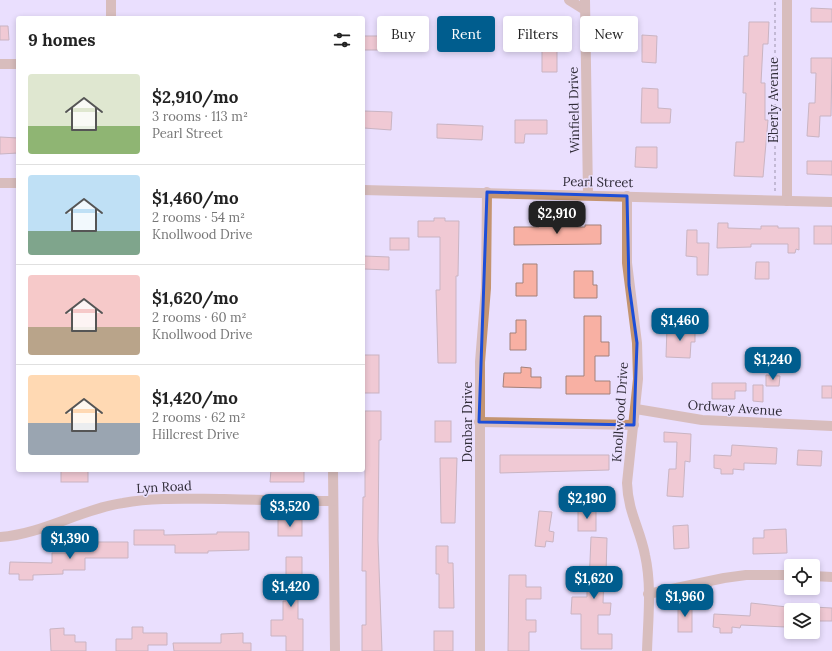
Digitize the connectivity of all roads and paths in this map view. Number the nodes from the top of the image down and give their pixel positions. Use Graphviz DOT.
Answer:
graph roads {
  1 [pos="111,0"];
  2 [pos="568,0"];
  3 [pos="775,0"];
  4 [pos="787,0"];
  5 [pos="585,5"];
  6 [pos="111,16"];
  7 [pos="0,64"];
  8 [pos="16,64"];
  9 [pos="0,183"];
  10 [pos="16,183"];
  11 [pos="365,190"];
  12 [pos="487,192"];
  13 [pos="588,195"];
  14 [pos="627,196"];
  15 [pos="775,200"];
  16 [pos="787,201"];
  17 [pos="832,202"];
  18 [pos="636,409"];
  19 [pos="480,422"];
  20 [pos="634,425"];
  21 [pos="832,426"];
  22 [pos="333,472"];
  23 [pos="333,501"];
  24 [pos="0,537"];
  25 [pos="784,575"];
  26 [pos="820,576"];
  27 [pos="832,576"];
  28 [pos="648,594"];
  29 [pos="336,651"];
  30 [pos="480,651"];
  31 [pos="647,651"];
  1 -- 6 [label="street"];
  2 -- 5 [label="street"];
  3 -- 15 [label="path"];
  4 -- 16 [label="street, Eberly Avenue"];
  5 -- 13 [label="street, Winfield Drive"];
  7 -- 8 [label="street"];
  9 -- 10 [label="street"];
  11 -- 12 [label="street, Pearl Street"];
  12 -- 13 [label="street, Pearl Street"];
  12 -- 19 [label="street, Donbar Drive"];
  13 -- 14 [label="street, Pearl Street"];
  14 -- 15 [label="street, Pearl Street"];
  14 -- 18 [label="street, Knollwood Drive"];
  15 -- 16 [label="street, Pearl Street"];
  16 -- 17 [label="street, Pearl Street"];
  18 -- 20 [label="street, Knollwood Drive"];
  18 -- 21 [label="street, Ordway Avenue"];
  19 -- 20 [label="street"];
  19 -- 30 [label="street, Donbar Drive"];
  20 -- 28 [label="street, Knollwood Drive"];
  22 -- 23 [label="street"];
  23 -- 24 [label="street, Lyn Road"];
  23 -- 29 [label="street"];
  25 -- 28 [label="street"];
  26 -- 27 [label="street"];
  28 -- 31 [label="street, Knollwood Drive"];
}
